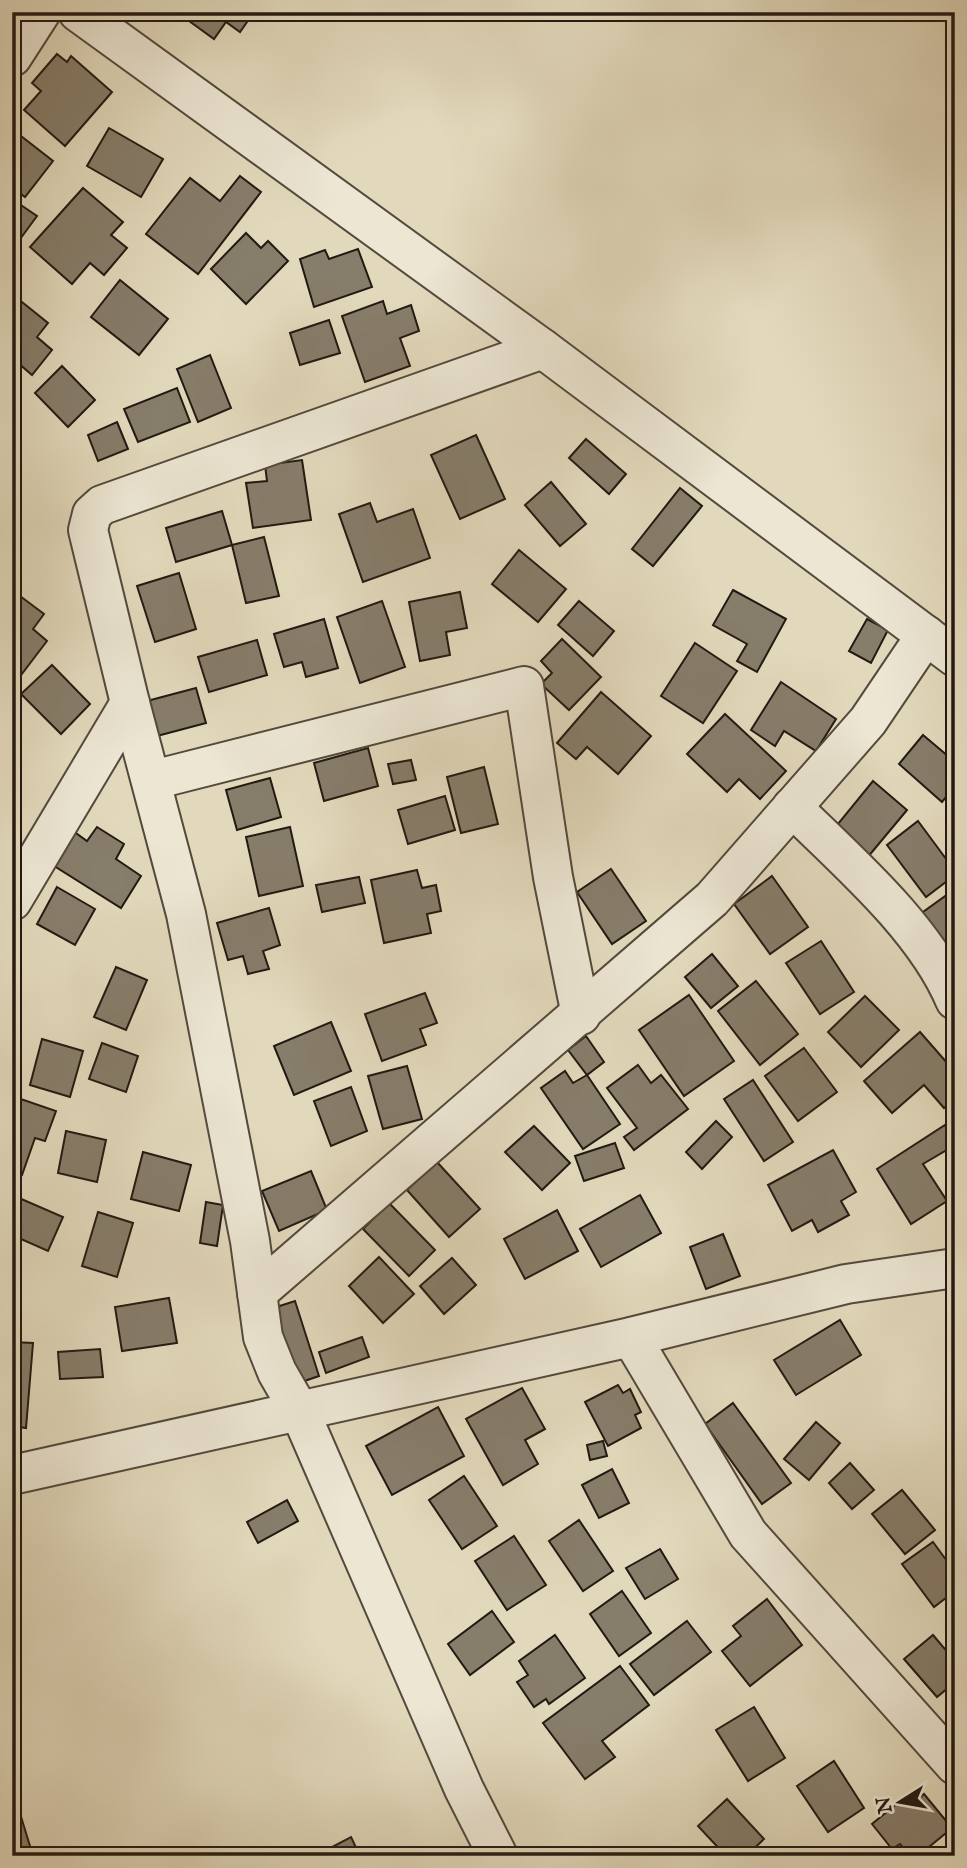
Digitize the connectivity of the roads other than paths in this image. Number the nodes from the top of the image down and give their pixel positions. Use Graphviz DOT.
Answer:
graph roads {
  1 [pos="41,12"];
  2 [pos="78,12"];
  3 [pos="12,57"];
  4 [pos="543,348"];
  5 [pos="940,646"];
  6 [pos="130,703"];
  7 [pos="153,780"];
  8 [pos="792,807"];
  9 [pos="12,901"];
  10 [pos="955,1000"];
  11 [pos="581,1015"];
  12 [pos="955,1268"];
  13 [pos="257,1293"];
  14 [pos="631,1337"];
  15 [pos="300,1412"];
  16 [pos="12,1475"];
  17 [pos="955,1765"];
  18 [pos="498,1856"];
  1 -- 3 [label="street"];
  2 -- 4 [label="street"];
  4 -- 5 [label="street"];
  4 -- 6 [label="street"];
  5 -- 8 [label="street"];
  6 -- 7 [label="street"];
  6 -- 9 [label="street"];
  7 -- 11 [label="street"];
  7 -- 13 [label="street"];
  8 -- 10 [label="street"];
  8 -- 11 [label="street"];
  11 -- 13 [label="street"];
  12 -- 14 [label="street"];
  13 -- 15 [label="street"];
  14 -- 15 [label="street"];
  14 -- 17 [label="street"];
  15 -- 16 [label="street"];
  15 -- 18 [label="street"];
}
